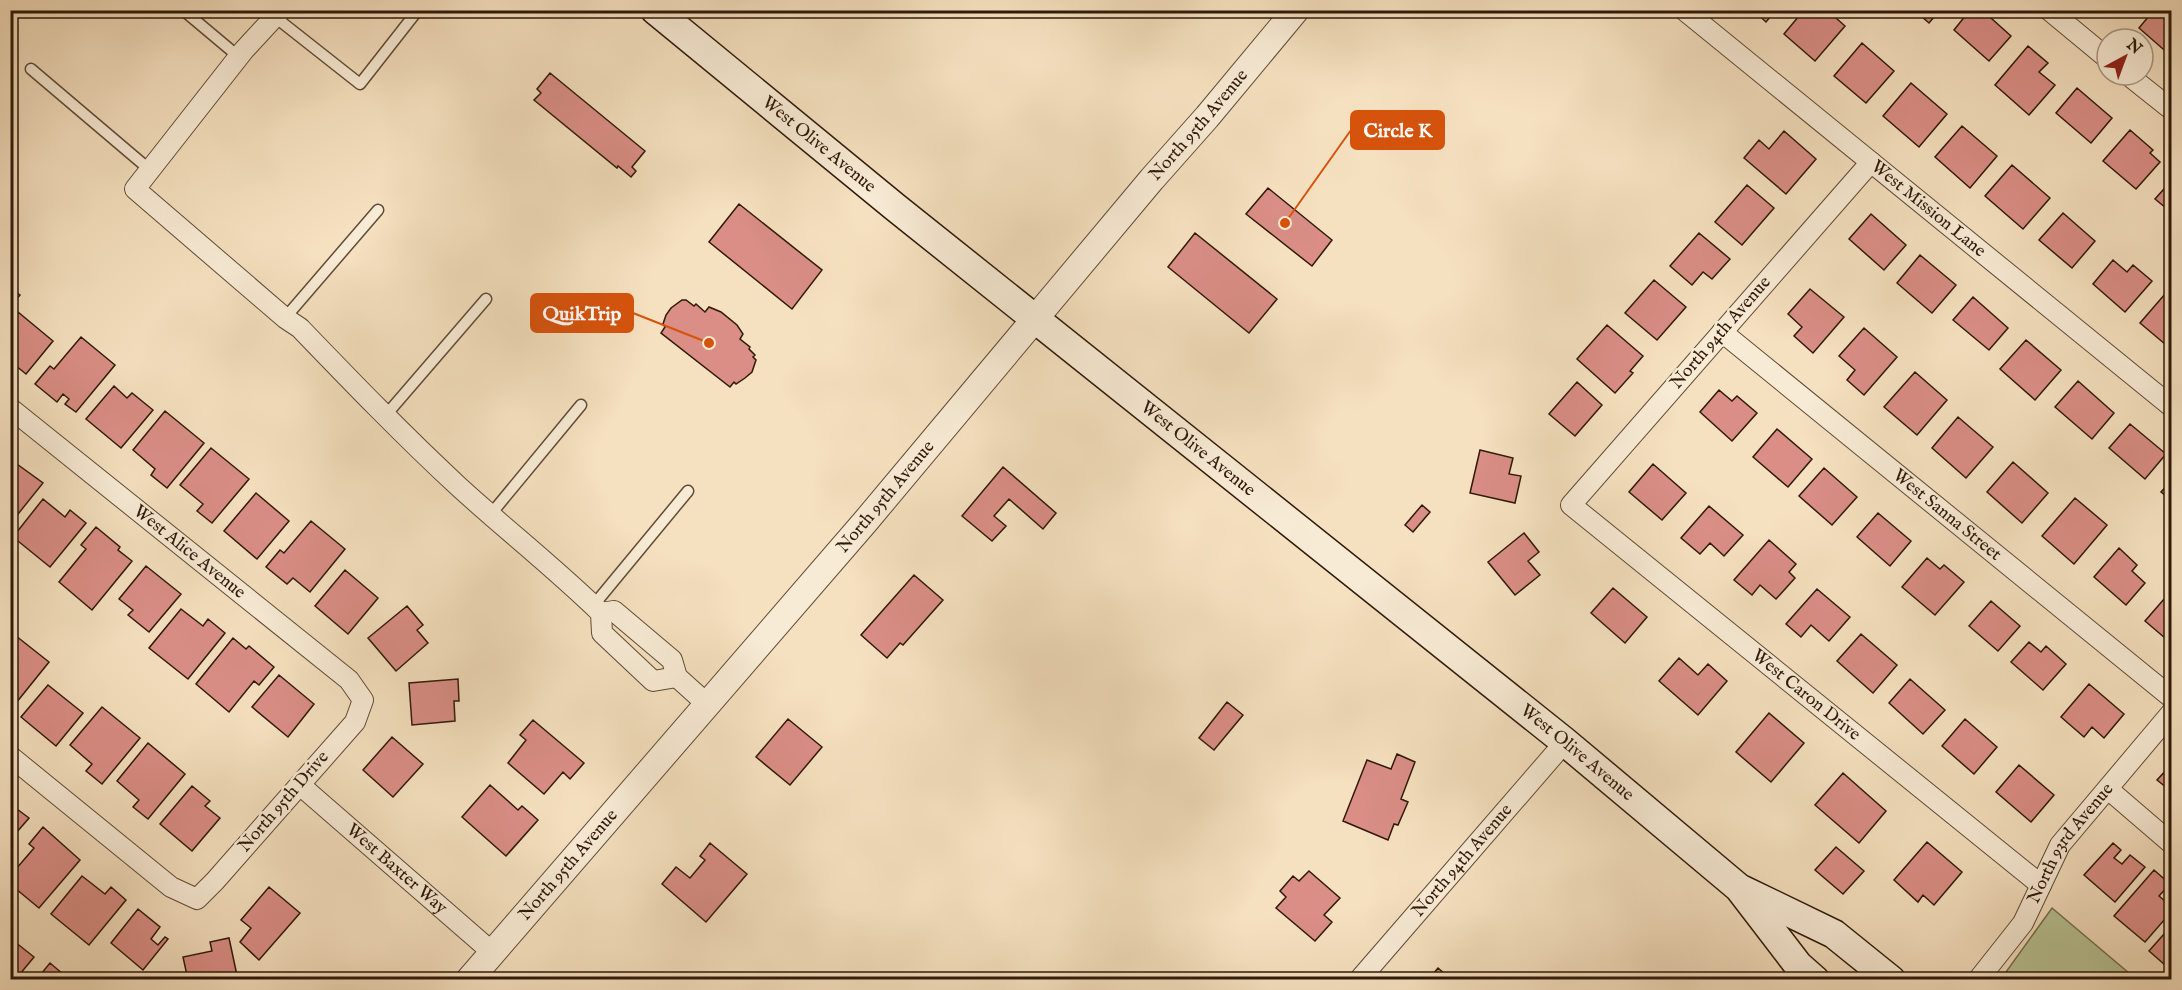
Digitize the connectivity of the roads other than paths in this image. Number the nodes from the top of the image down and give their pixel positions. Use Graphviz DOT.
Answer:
graph roads {
  1 [pos="183,10"];
  2 [pos="418,10"];
  3 [pos="655,10"];
  4 [pos="1296,10"];
  5 [pos="1684,10"];
  6 [pos="2049,10"];
  7 [pos="278,14"];
  8 [pos="2095,48"];
  9 [pos="239,57"];
  10 [pos="32,69"];
  11 [pos="2143,87"];
  12 [pos="2172,111"];
  13 [pos="1871,162"];
  14 [pos="150,170"];
  15 [pos="378,210"];
  16 [pos="486,298"];
  17 [pos="285,318"];
  18 [pos="1035,319"];
  19 [pos="1722,332"];
  20 [pos="580,405"];
  21 [pos="2172,407"];
  22 [pos="10,408"];
  23 [pos="386,415"];
  24 [pos="688,491"];
  25 [pos="1571,505"];
  26 [pos="491,514"];
  27 [pos="597,609"];
  28 [pos="677,678"];
  29 [pos="2172,699"];
  30 [pos="363,700"];
  31 [pos="707,704"];
  32 [pos="2172,712"];
  33 [pos="1565,742"];
  34 [pos="10,756"];
  35 [pos="300,785"];
  36 [pos="2108,789"];
  37 [pos="2172,844"];
  38 [pos="2041,885"];
  39 [pos="1739,888"];
  40 [pos="492,952"];
  41 [pos="469,980"];
  42 [pos="1359,980"];
  43 [pos="1815,980"];
  44 [pos="1891,980"];
  45 [pos="1978,980"];
  1 -- 9 [label="lane"];
  2 -- 7 [label="lane"];
  3 -- 18 [label="main road, West Olive Avenue"];
  4 -- 18 [label="street, North 95th Avenue"];
  5 -- 13 [label="street, West Mission Lane"];
  6 -- 8 [label="street"];
  7 -- 9 [label="street"];
  9 -- 14 [label="street"];
  10 -- 14 [label="lane"];
  11 -- 12 [label="street"];
  13 -- 19 [label="street, North 94th Avenue"];
  13 -- 21 [label="street, West Mission Lane"];
  14 -- 17 [label="street"];
  15 -- 17 [label="lane"];
  16 -- 23 [label="lane"];
  17 -- 23 [label="street"];
  18 -- 31 [label="street, North 95th Avenue"];
  18 -- 33 [label="main road, West Olive Avenue"];
  19 -- 25 [label="street, North 94th Avenue"];
  19 -- 29 [label="street, West Sanna Street"];
  20 -- 26 [label="lane"];
  22 -- 30 [label="street, West Alice Avenue"];
  23 -- 26 [label="street"];
  24 -- 27 [label="lane"];
  25 -- 38 [label="street, West Caron Drive"];
  26 -- 27 [label="street"];
  27 -- 28 [label="street"];
  27 -- 28 [label="street"];
  28 -- 31 [label="street"];
  30 -- 35 [label="street, North 95th Drive"];
  31 -- 40 [label="street, North 95th Avenue"];
  32 -- 36 [label="street, North 93rd Avenue"];
  33 -- 39 [label="main road, West Olive Avenue"];
  33 -- 42 [label="street, North 94th Avenue"];
  34 -- 35 [label="street, North 95th Drive"];
  35 -- 40 [label="street, West Baxter Way"];
  36 -- 37 [label="street"];
  36 -- 38 [label="street, North 93rd Avenue"];
  38 -- 45 [label="street, North 93rd Avenue"];
  39 -- 43 [label="main road, West Olive Avenue"];
  39 -- 44 [label="main road, West Olive Avenue"];
  40 -- 41 [label="street, North 95th Avenue"];
}
